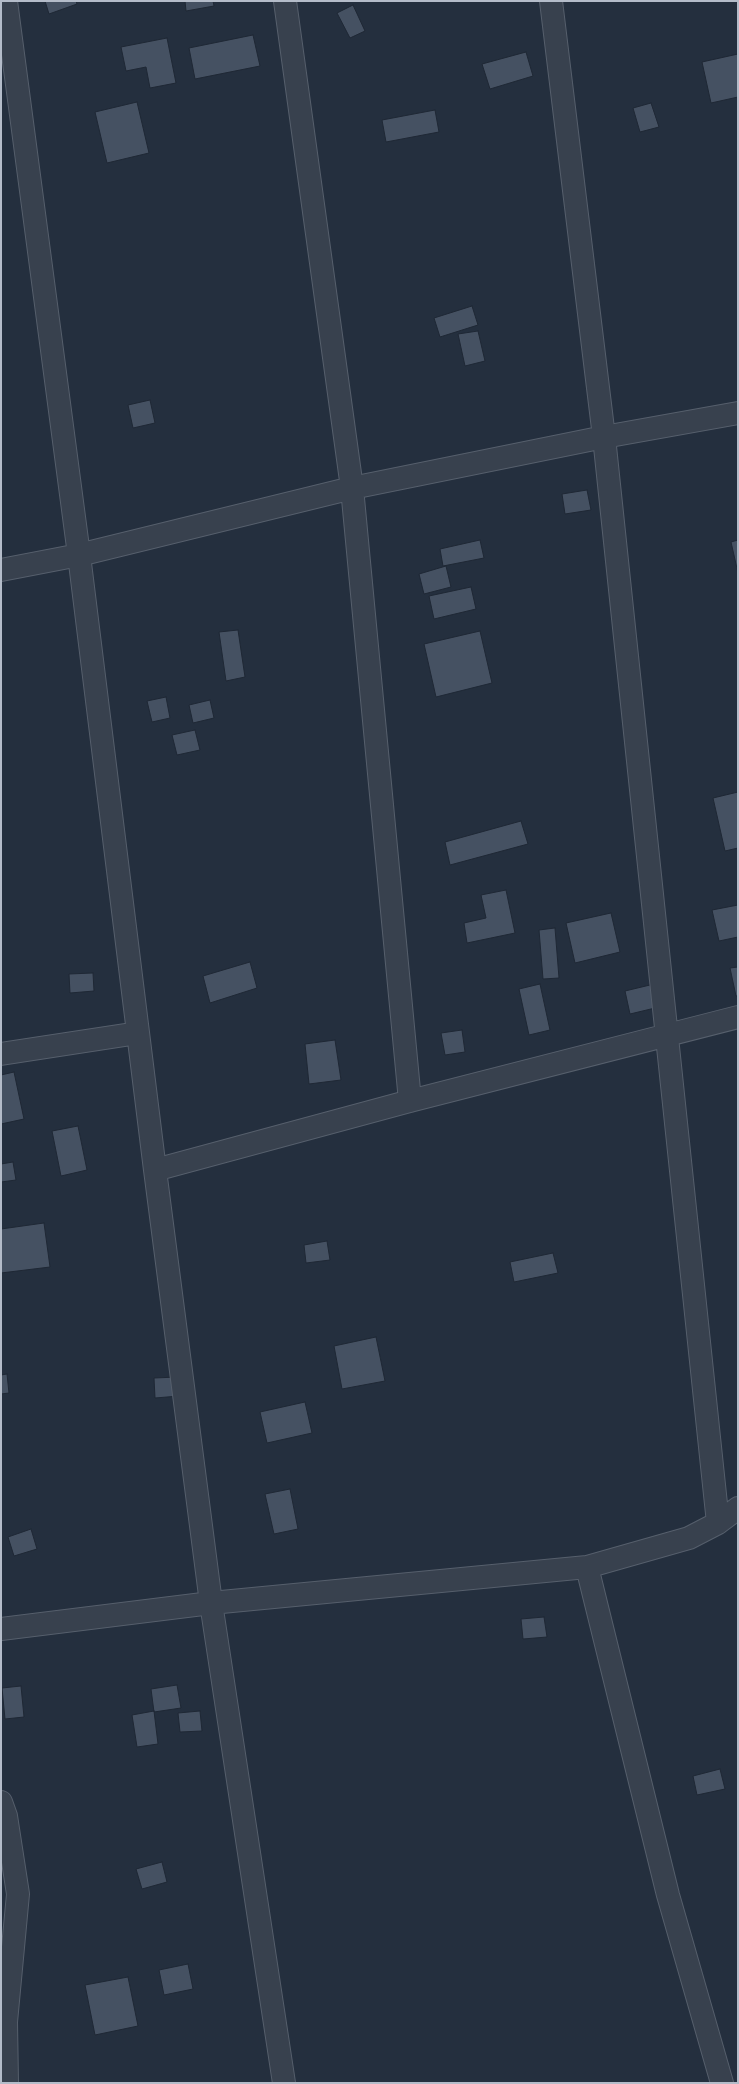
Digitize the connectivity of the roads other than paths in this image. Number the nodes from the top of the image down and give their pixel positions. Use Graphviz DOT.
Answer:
graph roads {
  1 [pos="6,1"];
  2 [pos="286,1"];
  3 [pos="551,1"];
  4 [pos="738,413"];
  5 [pos="604,437"];
  6 [pos="352,488"];
  7 [pos="79,555"];
  8 [pos="1,570"];
  9 [pos="738,1016"];
  10 [pos="138,1034"];
  11 [pos="667,1034"];
  12 [pos="1,1054"];
  13 [pos="410,1101"];
  14 [pos="155,1170"];
  15 [pos="738,1508"];
  16 [pos="718,1523"];
  17 [pos="587,1567"];
  18 [pos="211,1603"];
  19 [pos="1,1629"];
  20 [pos="1,1802"];
  21 [pos="7,2083"];
  22 [pos="284,2083"];
  23 [pos="722,2083"];
  1 -- 7 [label="street"];
  2 -- 6 [label="street"];
  3 -- 5 [label="street"];
  4 -- 5 [label="street"];
  5 -- 6 [label="street"];
  5 -- 11 [label="street"];
  6 -- 7 [label="street"];
  6 -- 13 [label="street"];
  7 -- 8 [label="street"];
  7 -- 10 [label="street"];
  9 -- 11 [label="street"];
  10 -- 12 [label="street"];
  10 -- 14 [label="street"];
  11 -- 13 [label="street"];
  11 -- 16 [label="street"];
  13 -- 14 [label="street"];
  14 -- 18 [label="street"];
  15 -- 16 [label="street"];
  16 -- 17 [label="street"];
  17 -- 18 [label="street"];
  17 -- 23 [label="street"];
  18 -- 19 [label="street"];
  18 -- 22 [label="street"];
  20 -- 21 [label="street"];
}
